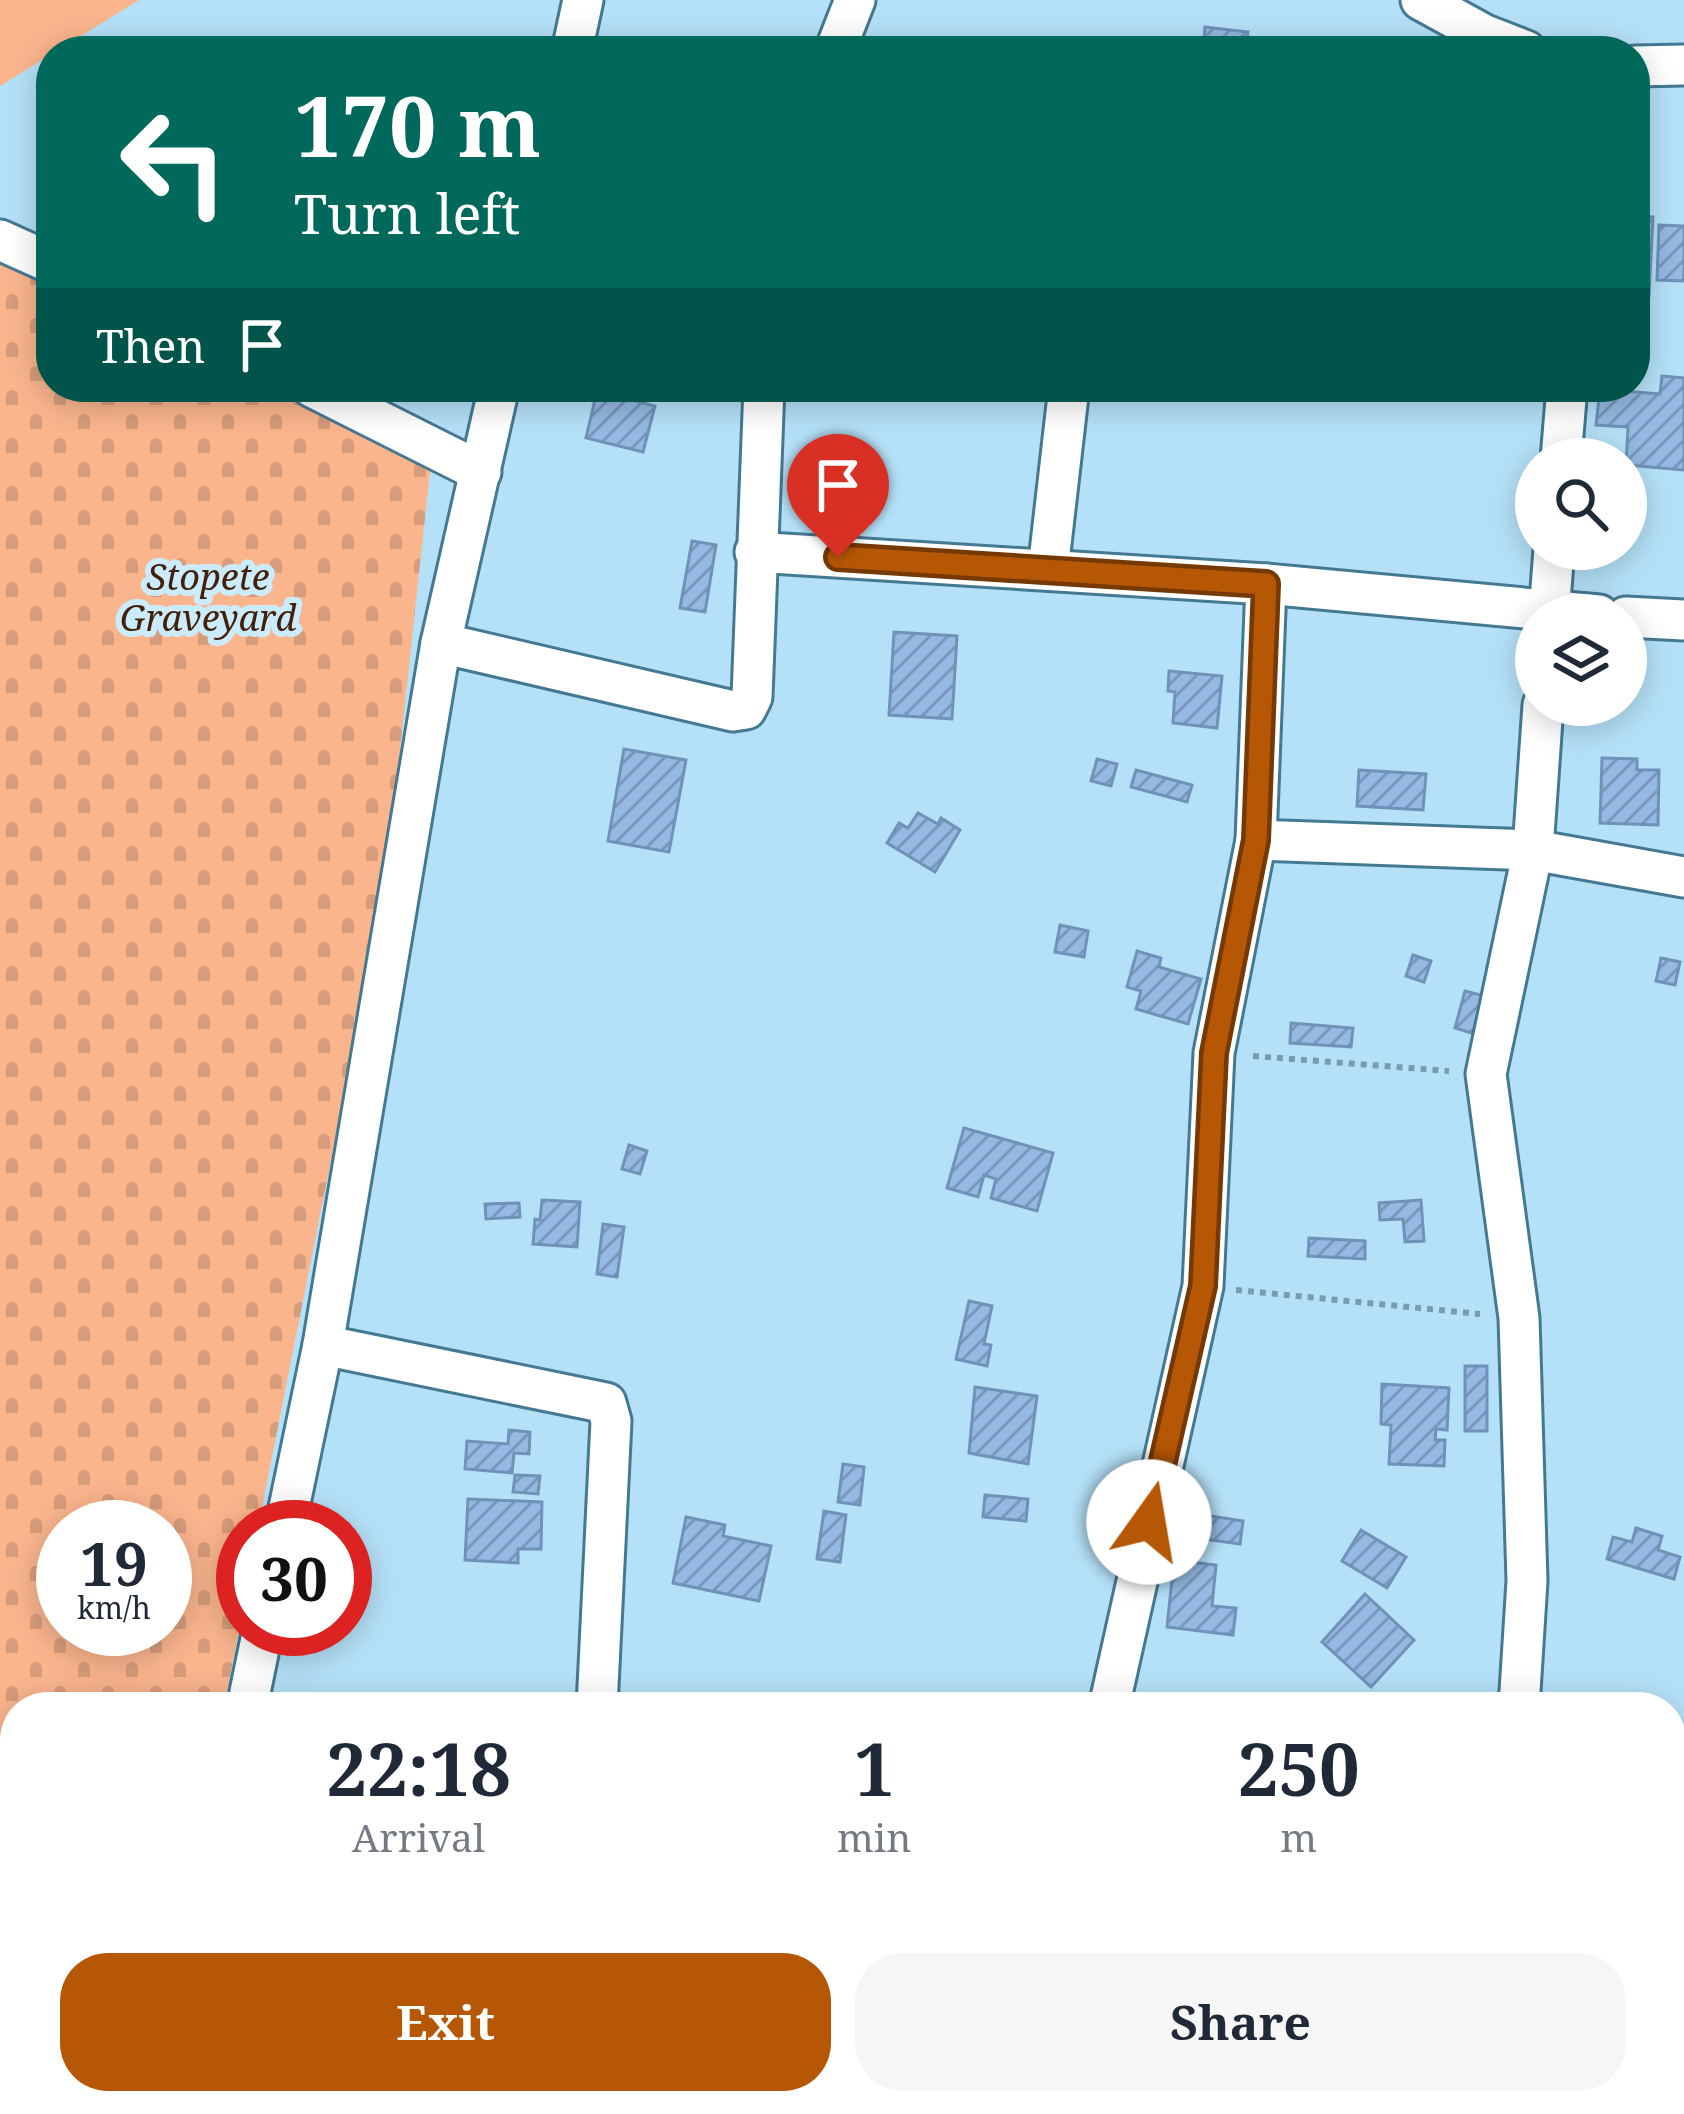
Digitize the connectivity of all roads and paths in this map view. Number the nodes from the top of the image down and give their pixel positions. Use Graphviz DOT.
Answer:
graph roads {
  1 [pos="583,0"];
  2 [pos="855,0"];
  3 [pos="1421,0"];
  4 [pos="575,36"];
  5 [pos="842,36"];
  6 [pos="1488,36"];
  7 [pos="1684,65"];
  8 [pos="1650,66"];
  9 [pos="0,240"];
  10 [pos="36,256"];
  11 [pos="342,402"];
  12 [pos="496,402"];
  13 [pos="763,402"];
  14 [pos="1067,402"];
  15 [pos="1566,402"];
  16 [pos="1563,438"];
  17 [pos="481,472"];
  18 [pos="755,552"];
  19 [pos="1048,570"];
  20 [pos="1266,584"];
  21 [pos="1515,610"];
  22 [pos="1647,617"];
  23 [pos="1684,620"];
  24 [pos="441,643"];
  25 [pos="1542,726"];
  26 [pos="1256,840"];
  27 [pos="1533,850"];
  28 [pos="1684,877"];
  29 [pos="1214,1053"];
  30 [pos="1486,1074"];
  31 [pos="1203,1286"];
  32 [pos="1519,1318"];
  33 [pos="323,1345"];
  34 [pos="291,1500"];
  35 [pos="257,1656"];
  36 [pos="250,1692"];
  37 [pos="598,1692"];
  38 [pos="1112,1692"];
  39 [pos="1520,1692"];
  1 -- 4 [label="street"];
  2 -- 5 [label="street"];
  3 -- 6 [label="street"];
  7 -- 8 [label="street"];
  9 -- 10 [label="street"];
  11 -- 17 [label="street"];
  12 -- 17 [label="street"];
  13 -- 18 [label="street"];
  14 -- 19 [label="street"];
  15 -- 16 [label="street"];
  17 -- 24 [label="street"];
  18 -- 19 [label="street"];
  18 -- 24 [label="street"];
  19 -- 20 [label="street"];
  20 -- 21 [label="street"];
  20 -- 26 [label="street"];
  22 -- 23 [label="street"];
  24 -- 33 [label="street"];
  25 -- 27 [label="street"];
  26 -- 27 [label="street"];
  26 -- 29 [label="street"];
  27 -- 28 [label="street"];
  27 -- 30 [label="street"];
  29 -- 30 [label="path"];
  29 -- 31 [label="street"];
  30 -- 32 [label="street"];
  31 -- 32 [label="path"];
  31 -- 38 [label="street"];
  32 -- 39 [label="street"];
  33 -- 34 [label="street"];
  33 -- 37 [label="street"];
  35 -- 36 [label="street"];
}
